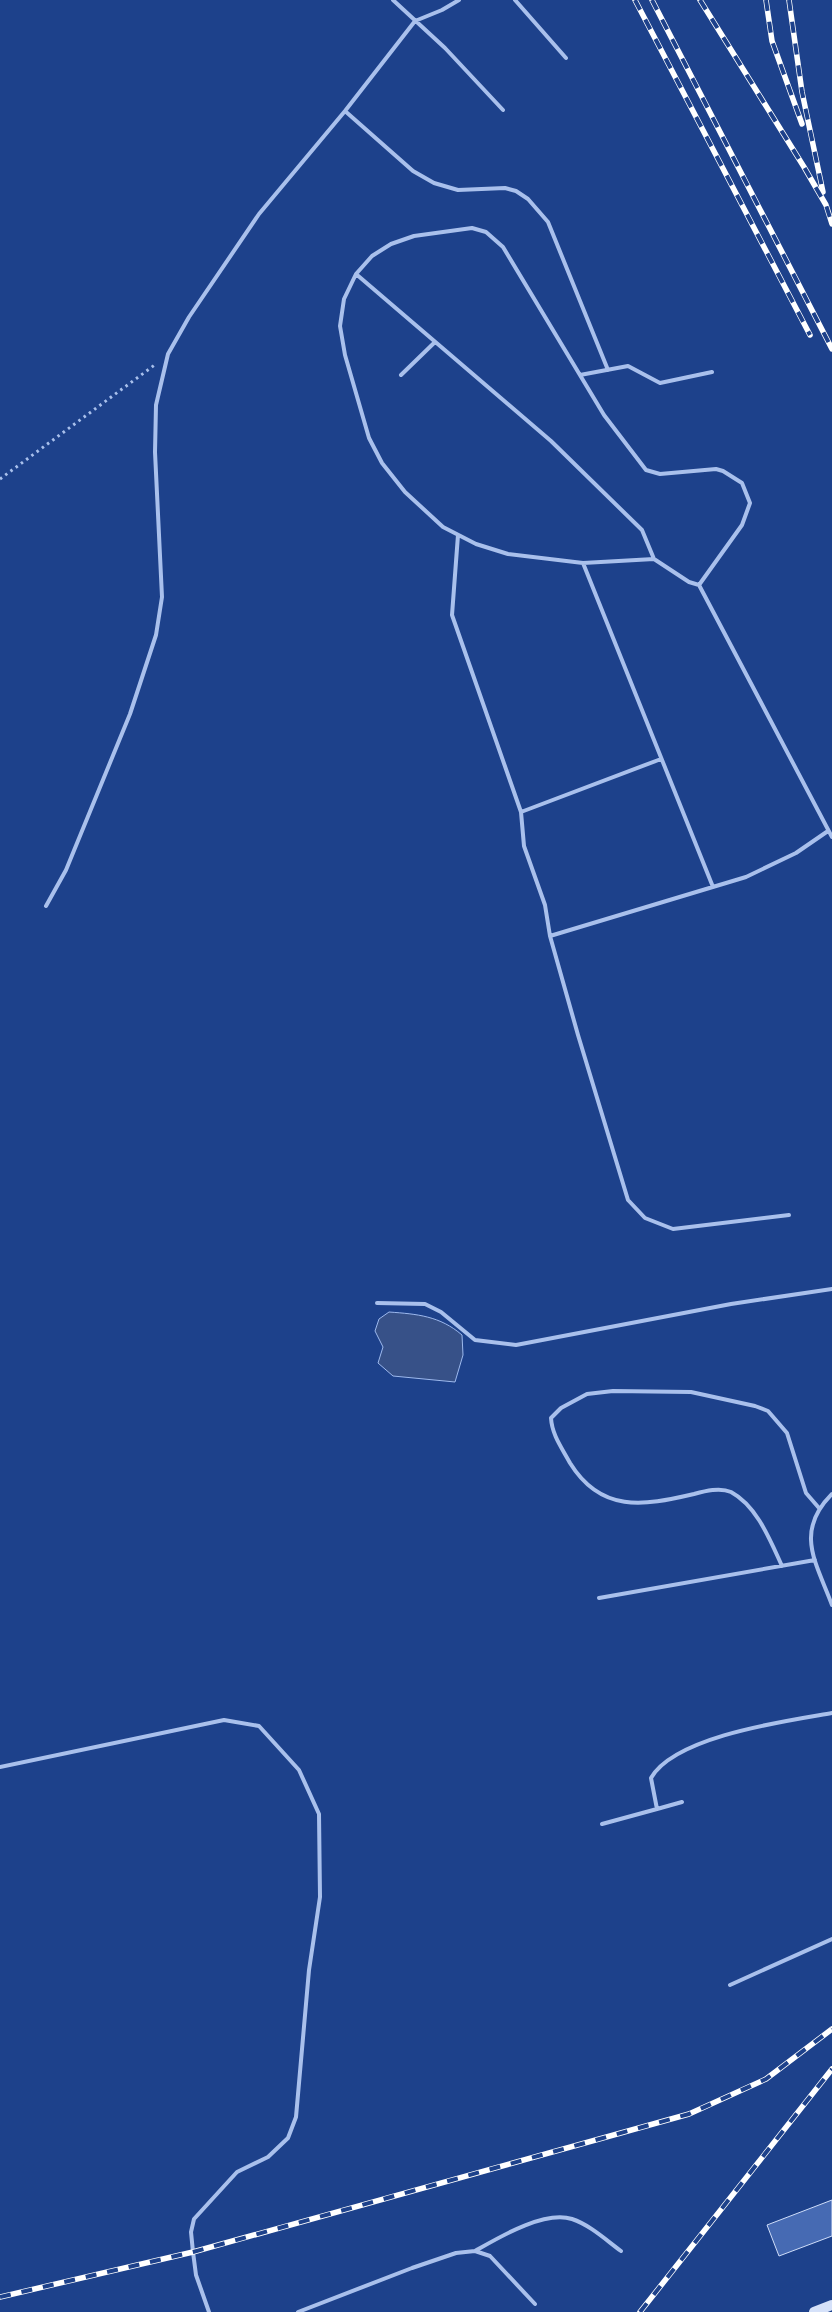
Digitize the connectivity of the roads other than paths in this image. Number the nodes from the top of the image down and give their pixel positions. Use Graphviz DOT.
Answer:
graph roads {
  1 [pos="393,0"];
  2 [pos="459,0"];
  3 [pos="515,0"];
  4 [pos="415,21"];
  5 [pos="566,58"];
  6 [pos="345,110"];
  7 [pos="502,110"];
  8 [pos="356,274"];
  9 [pos="435,342"];
  10 [pos="608,370"];
  11 [pos="712,372"];
  12 [pos="401,375"];
  13 [pos="580,375"];
  14 [pos="458,535"];
  15 [pos="654,559"];
  16 [pos="583,563"];
  17 [pos="699,585"];
  18 [pos="661,759"];
  19 [pos="521,812"];
  20 [pos="828,831"];
  21 [pos="832,837"];
  22 [pos="713,887"];
  23 [pos="46,906"];
  24 [pos="550,936"];
  25 [pos="789,1215"];
  26 [pos="832,1289"];
  27 [pos="377,1303"];
  28 [pos="832,1494"];
  29 [pos="818,1508"];
  30 [pos="815,1560"];
  31 [pos="782,1566"];
  32 [pos="599,1598"];
  33 [pos="832,1605"];
  34 [pos="832,1713"];
  35 [pos="0,1767"];
  36 [pos="682,1802"];
  37 [pos="657,1809"];
  38 [pos="602,1824"];
  39 [pos="832,1939"];
  40 [pos="730,1985"];
  41 [pos="475,2251"];
  42 [pos="621,2251"];
  43 [pos="535,2304"];
  44 [pos="832,2305"];
  45 [pos="304,2311"];
  46 [pos="209,2312"];
  47 [pos="298,2312"];
  48 [pos="814,2312"];
  1 -- 4 [label="lane"];
  2 -- 4 [label="lane"];
  3 -- 5 [label="lane"];
  4 -- 6 [label="lane"];
  4 -- 7 [label="lane"];
  6 -- 10 [label="lane"];
  6 -- 23 [label="lane"];
  8 -- 9 [label="lane"];
  8 -- 13 [label="lane"];
  8 -- 14 [label="lane"];
  9 -- 12 [label="lane"];
  9 -- 15 [label="lane"];
  10 -- 11 [label="lane"];
  10 -- 13 [label="lane"];
  13 -- 17 [label="lane"];
  14 -- 16 [label="lane"];
  14 -- 19 [label="lane"];
  15 -- 16 [label="lane"];
  15 -- 17 [label="lane"];
  16 -- 18 [label="lane"];
  17 -- 20 [label="lane"];
  18 -- 19 [label="lane"];
  18 -- 22 [label="lane"];
  19 -- 24 [label="lane"];
  20 -- 21 [label="lane"];
  20 -- 22 [label="lane"];
  22 -- 24 [label="lane"];
  24 -- 25 [label="lane"];
  26 -- 27 [label="lane"];
  28 -- 29 [label="lane"];
  29 -- 30 [label="lane"];
  29 -- 31 [label="lane"];
  30 -- 31 [label="lane"];
  30 -- 33 [label="lane"];
  31 -- 32 [label="lane"];
  34 -- 37 [label="lane"];
  35 -- 46 [label="lane"];
  36 -- 37 [label="lane"];
  37 -- 38 [label="lane"];
  39 -- 40 [label="lane"];
  41 -- 42 [label="lane"];
  41 -- 43 [label="lane"];
  41 -- 45 [label="lane"];
  44 -- 48 [label="street"];
  45 -- 47 [label="lane"];
}
